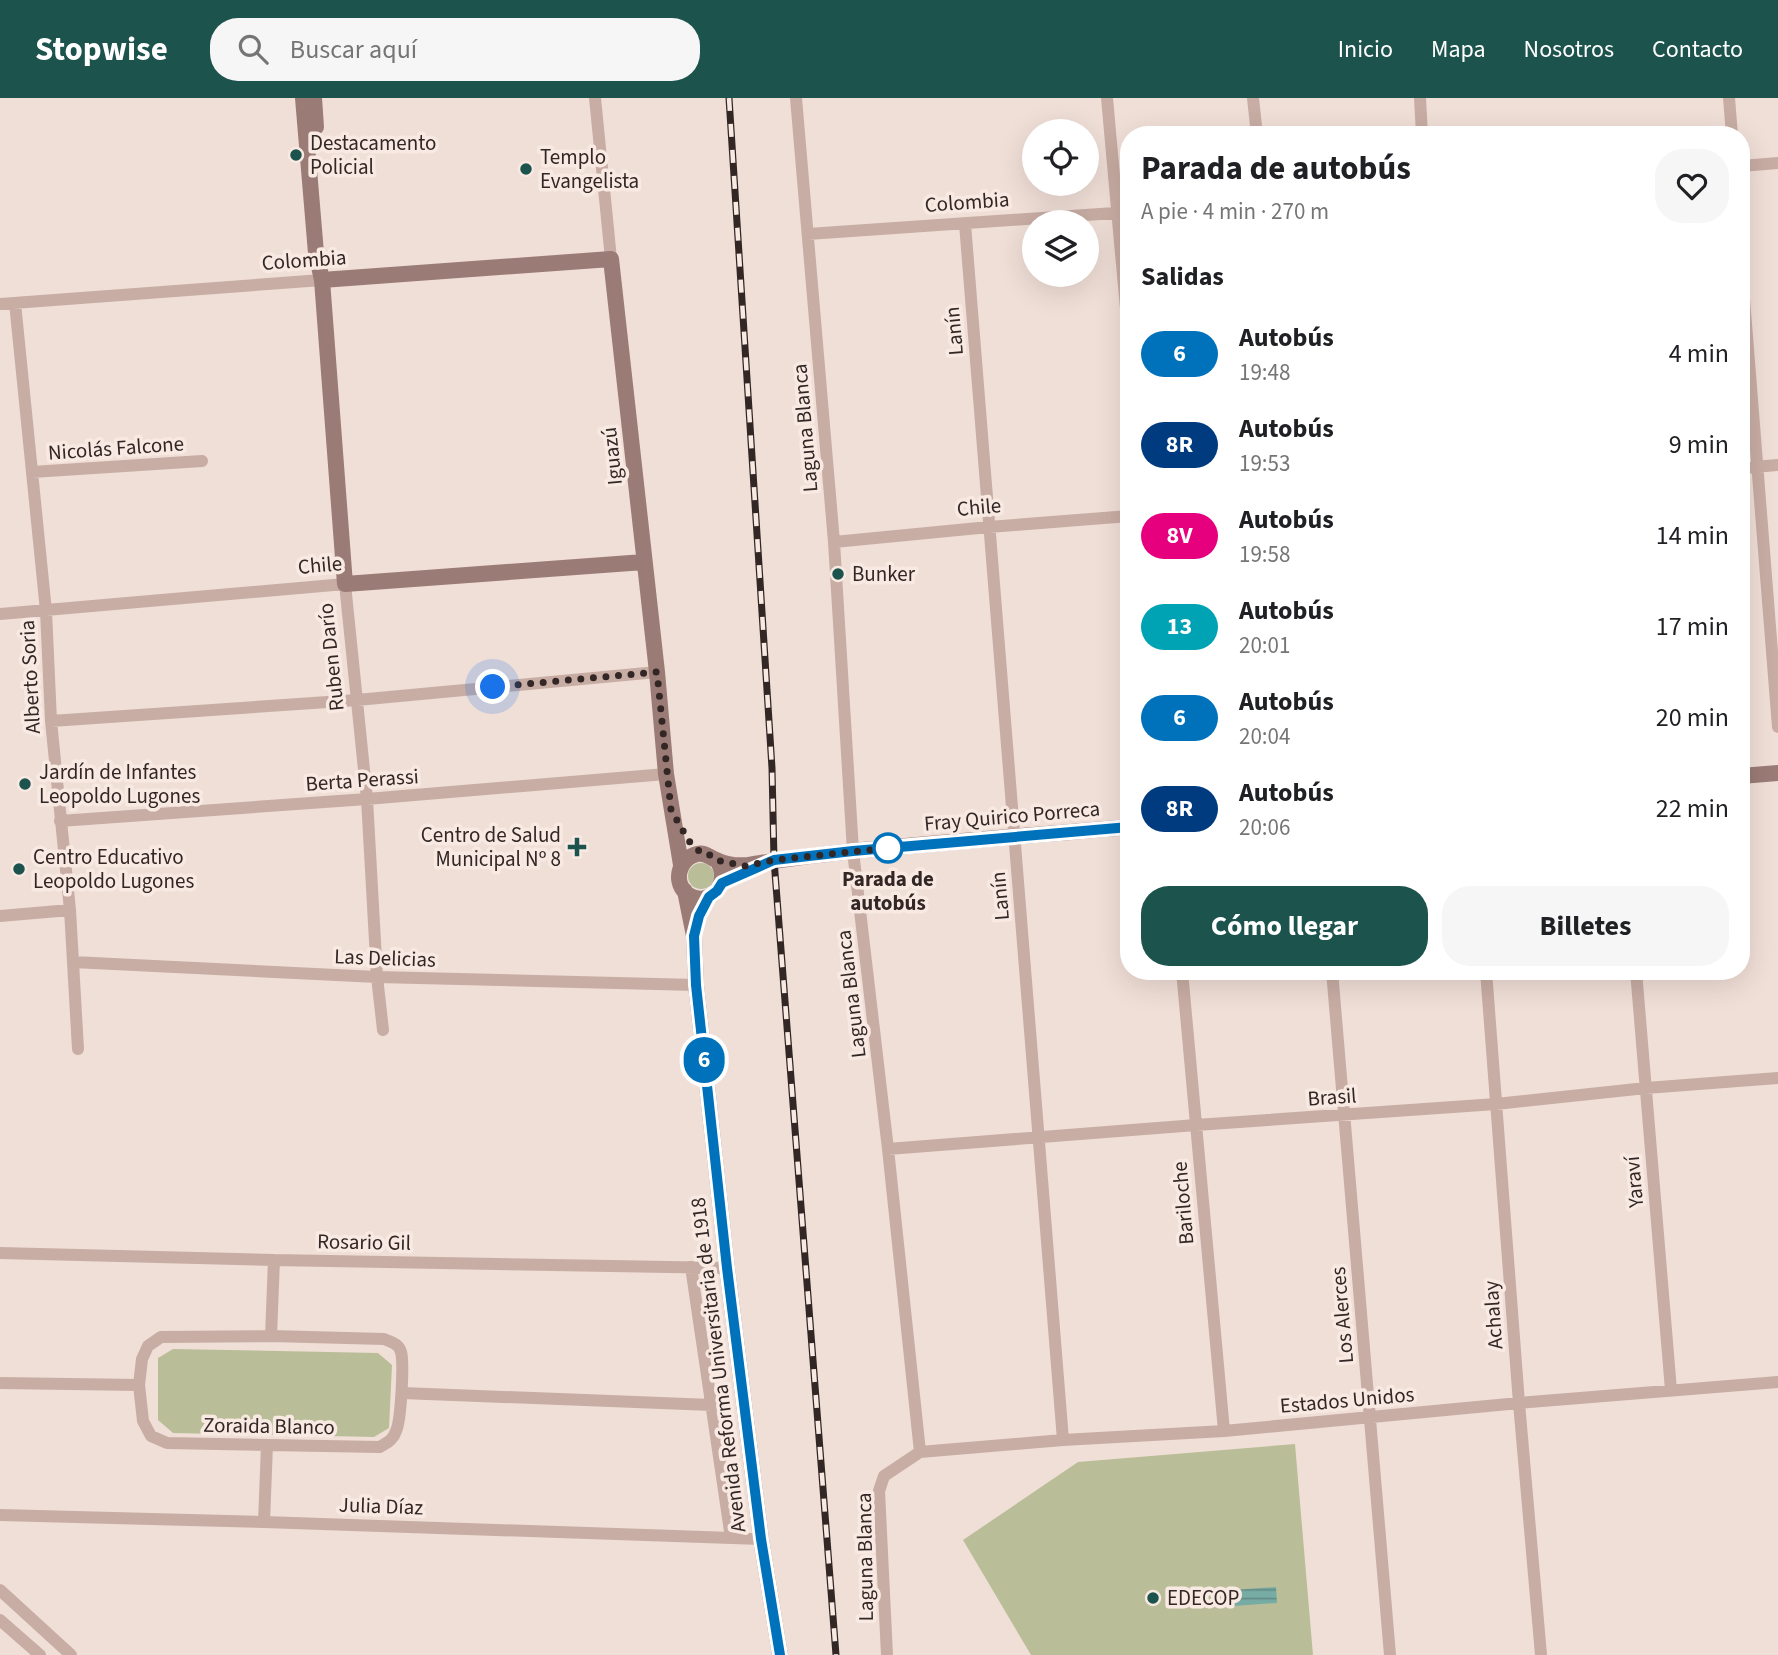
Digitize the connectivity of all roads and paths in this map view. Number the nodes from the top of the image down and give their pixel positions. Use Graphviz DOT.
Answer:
graph roads {
  1 [pos="303,98"];
  2 [pos="314,98"];
  3 [pos="595,98"];
  4 [pos="796,98"];
  5 [pos="1107,98"];
  6 [pos="1253,98"];
  7 [pos="1420,98"];
  8 [pos="1729,98"];
  9 [pos="1256,126"];
  10 [pos="1422,126"];
  11 [pos="1731,126"];
  12 [pos="1778,163"];
  13 [pos="1750,165"];
  14 [pos="1120,191"];
  15 [pos="1120,213"];
  16 [pos="965,223"];
  17 [pos="808,234"];
  18 [pos="611,259"];
  19 [pos="322,280"];
  20 [pos="15,303"];
  21 [pos="0,304"];
  22 [pos="1750,370"];
  23 [pos="202,461"];
  24 [pos="1778,465"];
  25 [pos="1750,467"];
  26 [pos="1758,467"];
  27 [pos="32,472"];
  28 [pos="1120,517"];
  29 [pos="989,527"];
  30 [pos="834,542"];
  31 [pos="644,562"];
  32 [pos="345,584"];
  33 [pos="46,611"];
  34 [pos="0,614"];
  35 [pos="657,672"];
  36 [pos="357,700"];
  37 [pos="51,721"];
  38 [pos="1778,727"];
  39 [pos="1778,773"];
  40 [pos="666,774"];
  41 [pos="1750,775"];
  42 [pos="367,799"];
  43 [pos="671,810"];
  44 [pos="60,821"];
  45 [pos="1120,828"];
  46 [pos="1014,837"];
  47 [pos="853,851"];
  48 [pos="709,857"];
  49 [pos="774,860"];
  50 [pos="681,865"];
  51 [pos="722,883"];
  52 [pos="685,891"];
  53 [pos="709,897"];
  54 [pos="69,911"];
  55 [pos="0,916"];
  56 [pos="694,936"];
  57 [pos="73,962"];
  58 [pos="377,978"];
  59 [pos="1183,980"];
  60 [pos="1333,980"];
  61 [pos="1487,980"];
  62 [pos="1637,980"];
  63 [pos="696,985"];
  64 [pos="383,1030"];
  65 [pos="78,1049"];
  66 [pos="1778,1077"];
  67 [pos="1646,1088"];
  68 [pos="1496,1104"];
  69 [pos="1344,1115"];
  70 [pos="1196,1125"];
  71 [pos="1039,1138"];
  72 [pos="888,1149"];
  73 [pos="0,1253"];
  74 [pos="274,1260"];
  75 [pos="691,1267"];
  76 [pos="727,1268"];
  77 [pos="271,1336"];
  78 [pos="1778,1382"];
  79 [pos="0,1383"];
  80 [pos="139,1385"];
  81 [pos="1671,1391"];
  82 [pos="402,1392"];
  83 [pos="1519,1403"];
  84 [pos="712,1405"];
  85 [pos="1370,1417"];
  86 [pos="1224,1431"];
  87 [pos="1063,1440"];
  88 [pos="267,1445"];
  89 [pos="920,1452"];
  90 [pos="0,1515"];
  91 [pos="264,1522"];
  92 [pos="731,1538"];
  93 [pos="761,1539"];
  94 [pos="0,1590"];
  95 [pos="0,1620"];
  96 [pos="40,1655"];
  97 [pos="71,1655"];
  98 [pos="780,1655"];
  99 [pos="887,1655"];
  100 [pos="1390,1655"];
  101 [pos="1541,1655"];
  1 -- 19 [label="main road, Ruben Darío"];
  2 -- 19 [label="main road, Ruben Darío"];
  3 -- 18 [label="street, Iguazú"];
  4 -- 17 [label="street, Laguna Blanca"];
  5 -- 14 [label="street"];
  6 -- 9 [label="street"];
  7 -- 10 [label="street"];
  8 -- 11 [label="street"];
  12 -- 13 [label="street"];
  15 -- 16 [label="street, Colombia"];
  16 -- 17 [label="street, Colombia"];
  16 -- 29 [label="street, Lanín"];
  17 -- 30 [label="street, Laguna Blanca"];
  18 -- 19 [label="main road, Colombia"];
  18 -- 31 [label="main road, Iguazú"];
  19 -- 20 [label="street, Colombia"];
  19 -- 32 [label="main road, Ruben Darío"];
  20 -- 21 [label="street, Colombia"];
  20 -- 27 [label="street, Alberto Soria"];
  22 -- 26 [label="street"];
  23 -- 27 [label="street, Nicolás Falcone"];
  24 -- 26 [label="street"];
  25 -- 26 [label="street"];
  26 -- 38 [label="street"];
  27 -- 33 [label="street, Alberto Soria"];
  28 -- 29 [label="street, Chile"];
  29 -- 30 [label="street, Chile"];
  29 -- 46 [label="street, Lanín"];
  30 -- 47 [label="street, Laguna Blanca"];
  31 -- 32 [label="main road, Chile"];
  31 -- 35 [label="main road, Iguazú"];
  32 -- 33 [label="street, Chile"];
  32 -- 36 [label="street, Ruben Darío"];
  33 -- 34 [label="street, Chile"];
  33 -- 37 [label="street, Alberto Soria"];
  35 -- 36 [label="street"];
  35 -- 40 [label="main road, Iguazú"];
  36 -- 37 [label="street"];
  36 -- 42 [label="street, Ruben Darío"];
  37 -- 44 [label="street, Alberto Soria"];
  39 -- 41 [label="main road"];
  40 -- 42 [label="street, Berta Perassi"];
  40 -- 43 [label="main road, Iguazú"];
  42 -- 44 [label="street, Berta Perassi"];
  42 -- 58 [label="street, Ruben Darío"];
  43 -- 48 [label="main road, Iguazú"];
  43 -- 50 [label="main road, Iguazú"];
  44 -- 54 [label="street, Alberto Soria"];
  45 -- 46 [label="main road, Fray Quirico Porreca"];
  46 -- 47 [label="main road, Fray Quirico Porreca"];
  46 -- 71 [label="street, Lanín"];
  47 -- 49 [label="main road, Fray Quirico Porreca"];
  47 -- 72 [label="street, Laguna Blanca"];
  48 -- 49 [label="main road, Fray Quirico Porreca"];
  48 -- 50 [label="main road"];
  48 -- 51 [label="main road"];
  49 -- 51 [label="main road, Fray Quirico Porreca"];
  50 -- 52 [label="main road"];
  51 -- 53 [label="main road, Fray Quirico Porreca"];
  52 -- 53 [label="main road"];
  52 -- 56 [label="main road"];
  53 -- 56 [label="main road"];
  54 -- 55 [label="street"];
  54 -- 57 [label="street, Alberto Soria"];
  56 -- 63 [label="main road"];
  57 -- 58 [label="street, Las Delicias"];
  57 -- 65 [label="street, Alberto Soria"];
  58 -- 63 [label="street, Las Delicias"];
  58 -- 64 [label="street, Ruben Darío"];
  59 -- 70 [label="street, Bariloche"];
  60 -- 69 [label="street, Los Alerces"];
  61 -- 68 [label="street, Achalay"];
  62 -- 67 [label="street, Yaraví"];
  63 -- 76 [label="main road, Avenida Reforma Universitaria de 1918"];
  66 -- 67 [label="street, Brasil"];
  67 -- 68 [label="street, Brasil"];
  67 -- 81 [label="street, Yaraví"];
  68 -- 69 [label="street, Brasil"];
  68 -- 83 [label="street, Achalay"];
  69 -- 70 [label="street, Brasil"];
  69 -- 85 [label="street, Los Alerces"];
  70 -- 71 [label="street, Brasil"];
  70 -- 86 [label="street, Bariloche"];
  71 -- 72 [label="street, Brasil"];
  71 -- 87 [label="street, Lanín"];
  72 -- 89 [label="street, Laguna Blanca"];
  73 -- 74 [label="street, Rosario Gil"];
  74 -- 75 [label="street, Rosario Gil"];
  74 -- 77 [label="street"];
  75 -- 76 [label="street, Rosario Gil"];
  75 -- 84 [label="street"];
  76 -- 93 [label="main road, Avenida Reforma Universitaria de 1918"];
  77 -- 80 [label="street, Zoraida Blanco"];
  77 -- 82 [label="street, Zoraida Blanco"];
  78 -- 81 [label="street, Estados Unidos"];
  79 -- 80 [label="street"];
  80 -- 88 [label="street, Zoraida Blanco"];
  81 -- 83 [label="street, Estados Unidos"];
  82 -- 84 [label="street"];
  82 -- 88 [label="street, Zoraida Blanco"];
  83 -- 85 [label="street, Estados Unidos"];
  83 -- 101 [label="street, Achalay"];
  84 -- 92 [label="street"];
  85 -- 86 [label="street, Estados Unidos"];
  85 -- 100 [label="street, Los Alerces"];
  86 -- 87 [label="street, Estados Unidos"];
  87 -- 89 [label="street, Estados Unidos"];
  88 -- 91 [label="street"];
  89 -- 99 [label="street, Laguna Blanca"];
  90 -- 91 [label="street, Julia Díaz"];
  91 -- 92 [label="street, Julia Díaz"];
  92 -- 93 [label="street, Julia Díaz"];
  93 -- 98 [label="main road, Avenida Reforma Universitaria de 1918"];
  94 -- 97 [label="street"];
  95 -- 96 [label="street"];
}
